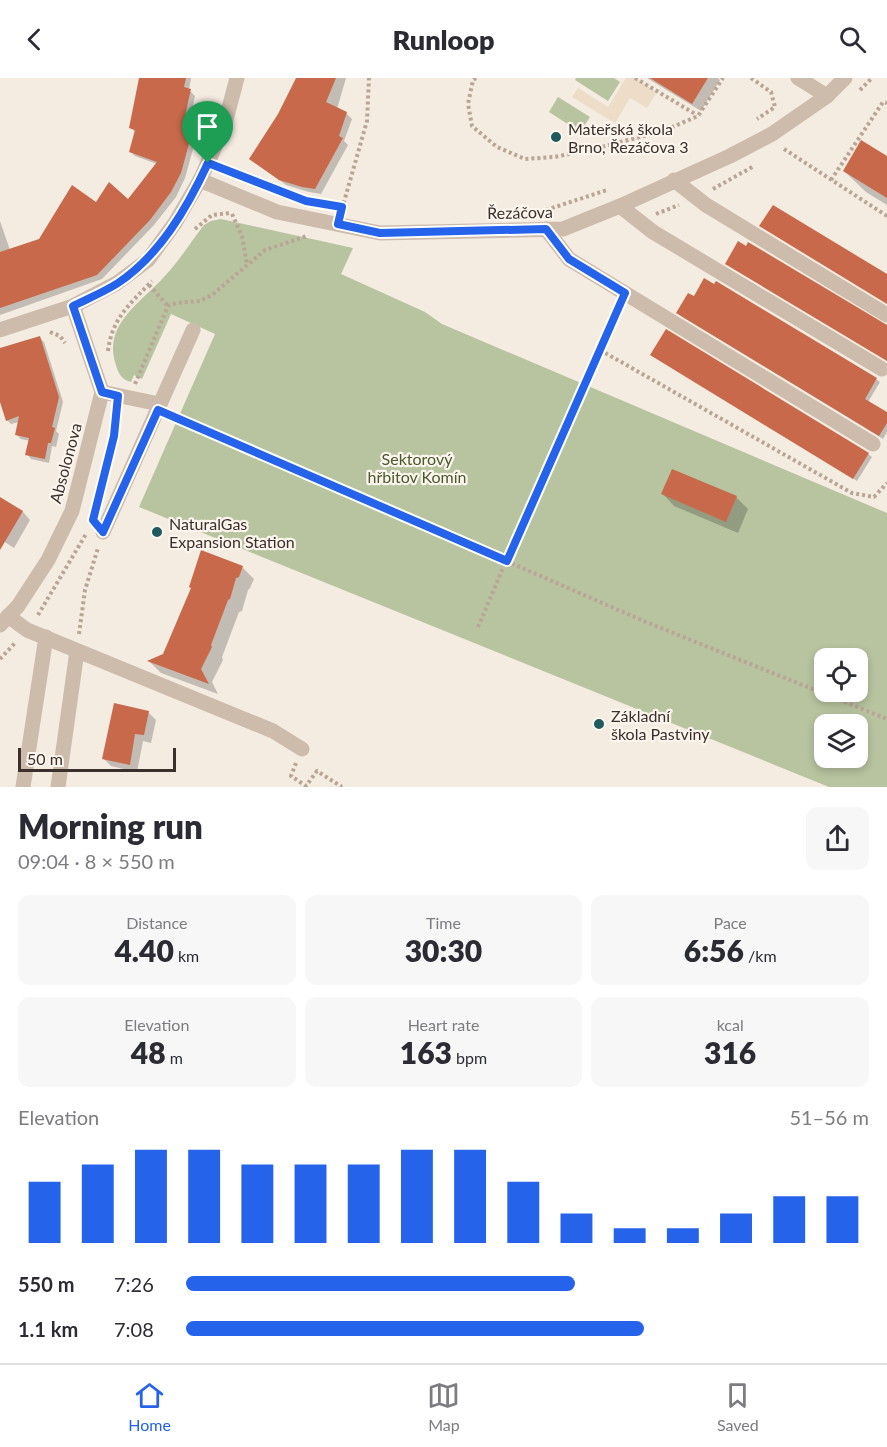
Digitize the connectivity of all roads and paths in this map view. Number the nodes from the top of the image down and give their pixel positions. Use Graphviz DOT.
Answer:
graph roads {
  1 [pos="237,78"];
  2 [pos="369,78"];
  3 [pos="476,78"];
  4 [pos="635,78"];
  5 [pos="723,78"];
  6 [pos="751,78"];
  7 [pos="798,78"];
  8 [pos="845,78"];
  9 [pos="827,96"];
  10 [pos="887,103"];
  11 [pos="698,116"];
  12 [pos="752,123"];
  13 [pos="784,149"];
  14 [pos="200,180"];
  15 [pos="674,180"];
  16 [pos="831,180"];
  17 [pos="617,186"];
  18 [pos="267,187"];
  19 [pos="297,197"];
  20 [pos="333,206"];
  21 [pos="620,206"];
  22 [pos="342,207"];
  23 [pos="352,209"];
  24 [pos="543,211"];
  25 [pos="232,214"];
  26 [pos="887,216"];
  27 [pos="243,217"];
  28 [pos="338,224"];
  29 [pos="546,229"];
  30 [pos="301,231"];
  31 [pos="191,234"];
  32 [pos="247,265"];
  33 [pos="154,279"];
  34 [pos="149,285"];
  35 [pos="625,293"];
  36 [pos="73,306"];
  37 [pos="168,306"];
  38 [pos="887,315"];
  39 [pos="0,330"];
  40 [pos="193,330"];
  41 [pos="47,331"];
  42 [pos="66,344"];
  43 [pos="600,350"];
  44 [pos="110,360"];
  45 [pos="882,369"];
  46 [pos="102,392"];
  47 [pos="118,396"];
  48 [pos="158,407"];
  49 [pos="873,444"];
  50 [pos="887,483"];
  51 [pos="101,491"];
  52 [pos="103,532"];
  53 [pos="507,561"];
  54 [pos="4,620"];
  55 [pos="478,627"];
  56 [pos="46,637"];
  57 [pos="77,651"];
  58 [pos="887,719"];
  59 [pos="302,749"];
  60 [pos="23,787"];
  61 [pos="58,787"];
  62 [pos="342,787"];
  1 -- 14 [label="street"];
  2 -- 22 [label="path"];
  3 -- 11 [label="path"];
  4 -- 11 [label="path"];
  5 -- 11 [label="path"];
  6 -- 12 [label="path"];
  7 -- 9 [label="street"];
  8 -- 9 [label="street, Řezáčova"];
  9 -- 15 [label="street, Řezáčova"];
  10 -- 16 [label="path"];
  13 -- 16 [label="path"];
  14 -- 28 [label="street, Řezáčova"];
  14 -- 36 [label="street"];
  15 -- 21 [label="street, Řezáčova"];
  15 -- 38 [label="street"];
  16 -- 26 [label="path"];
  17 -- 24 [label="path"];
  18 -- 19 [label="path"];
  20 -- 22 [label="path"];
  21 -- 29 [label="street, Řezáčova"];
  21 -- 45 [label="street"];
  22 -- 23 [label="path"];
  22 -- 28 [label="path"];
  25 -- 27 [label="path"];
  25 -- 31 [label="path"];
  25 -- 32 [label="path"];
  28 -- 29 [label="street, Řezáčova"];
  29 -- 35 [label="street"];
  30 -- 32 [label="path"];
  32 -- 37 [label="path"];
  33 -- 34 [label="path"];
  34 -- 37 [label="path"];
  34 -- 44 [label="path"];
  35 -- 43 [label="path"];
  35 -- 49 [label="street"];
  36 -- 39 [label="street"];
  36 -- 46 [label="street"];
  37 -- 47 [label="path"];
  40 -- 48 [label="street"];
  41 -- 42 [label="path"];
  43 -- 50 [label="path"];
  43 -- 53 [label="path"];
  46 -- 47 [label="street"];
  46 -- 54 [label="street, Absolonova"];
  47 -- 48 [label="street"];
  47 -- 51 [label="path"];
  48 -- 52 [label="street"];
  48 -- 53 [label="path"];
  52 -- 57 [label="path"];
  53 -- 55 [label="path"];
  53 -- 58 [label="path"];
  54 -- 56 [label="street, Absolonova"];
  56 -- 57 [label="street, Absolonova"];
  56 -- 60 [label="street"];
  57 -- 59 [label="street, Absolonova"];
  57 -- 61 [label="street"];
  59 -- 62 [label="path"];
}
